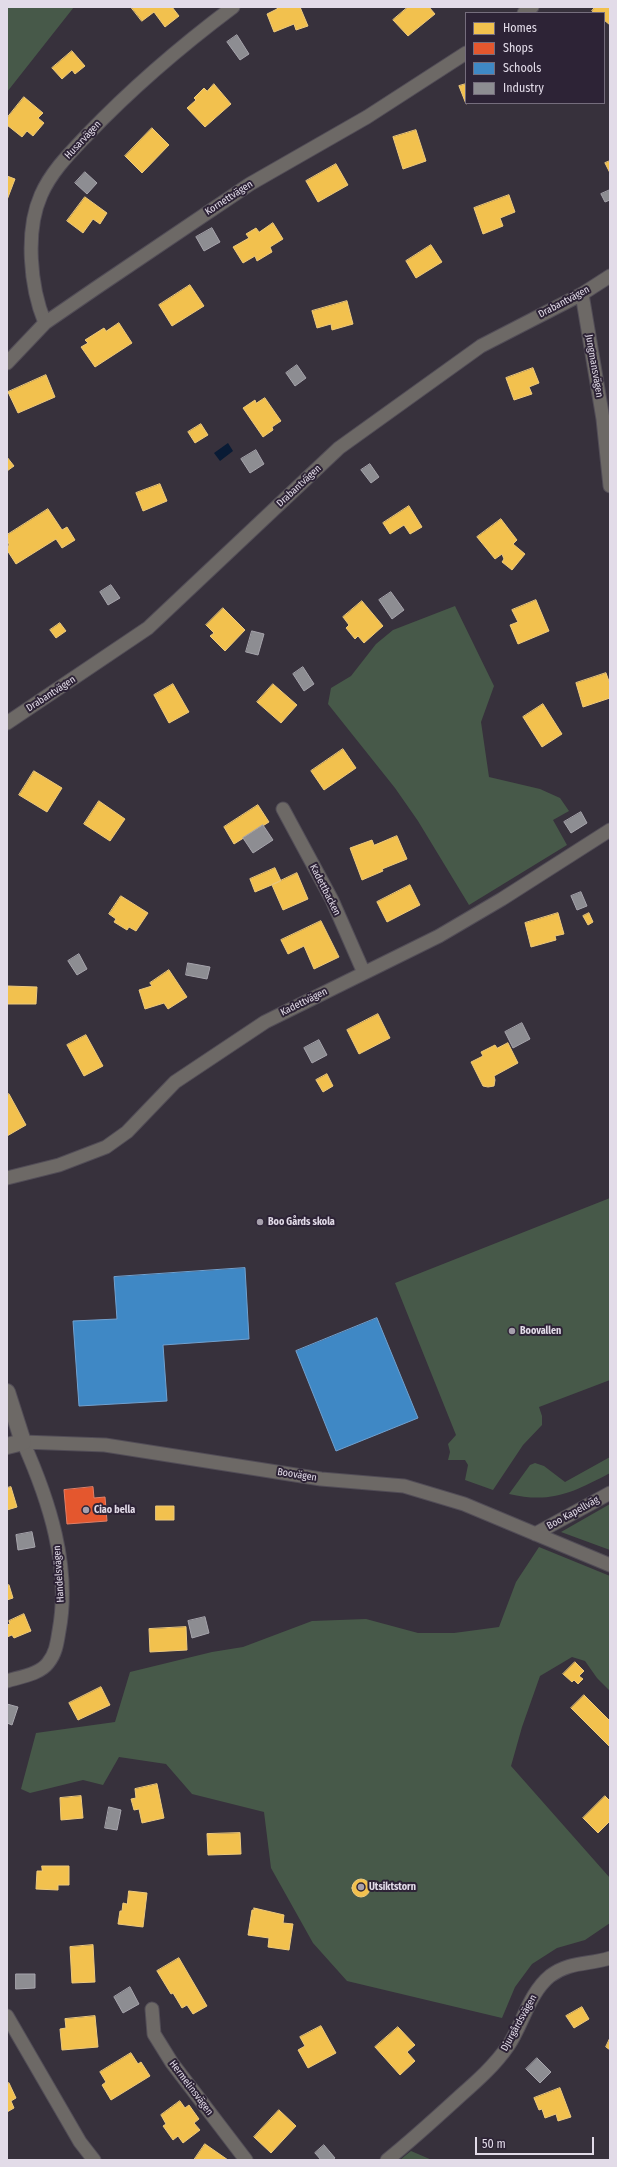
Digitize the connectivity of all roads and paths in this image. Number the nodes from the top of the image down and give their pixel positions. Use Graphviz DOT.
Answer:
graph roads {
  1 [pos="233,7"];
  2 [pos="465,54"];
  3 [pos="610,276"];
  4 [pos="582,294"];
  5 [pos="45,322"];
  6 [pos="7,363"];
  7 [pos="610,486"];
  8 [pos="7,723"];
  9 [pos="283,809"];
  10 [pos="610,830"];
  11 [pos="364,973"];
  12 [pos="7,1178"];
  13 [pos="7,1392"];
  14 [pos="23,1442"];
  15 [pos="7,1446"];
  16 [pos="610,1493"];
  17 [pos="535,1534"];
  18 [pos="610,1565"];
  19 [pos="7,1681"];
  20 [pos="610,1958"];
  21 [pos="152,2009"];
  22 [pos="7,2016"];
  23 [pos="94,2160"];
  24 [pos="246,2160"];
  25 [pos="386,2160"];
  1 -- 5 [label="street, Husarvägen"];
  2 -- 5 [label="street, Kornettvägen"];
  3 -- 4 [label="street, Drabantvägen"];
  4 -- 7 [label="street, Jungmansvägen"];
  4 -- 8 [label="street, Drabantvägen"];
  5 -- 6 [label="street, Kornettvägen"];
  9 -- 11 [label="street, Kadettbacken"];
  10 -- 11 [label="street, Kadettvägen"];
  11 -- 12 [label="street, Kadettvägen"];
  13 -- 14 [label="street"];
  14 -- 15 [label="street"];
  14 -- 17 [label="street, Boovägen"];
  14 -- 19 [label="street, Handelsvägen"];
  16 -- 17 [label="street, Boo Kapellväg"];
  17 -- 18 [label="street, Boovägen"];
  20 -- 25 [label="street, Djurgårdsvägen"];
  21 -- 24 [label="street, Hermelinsvägen"];
  22 -- 23 [label="street"];
}
